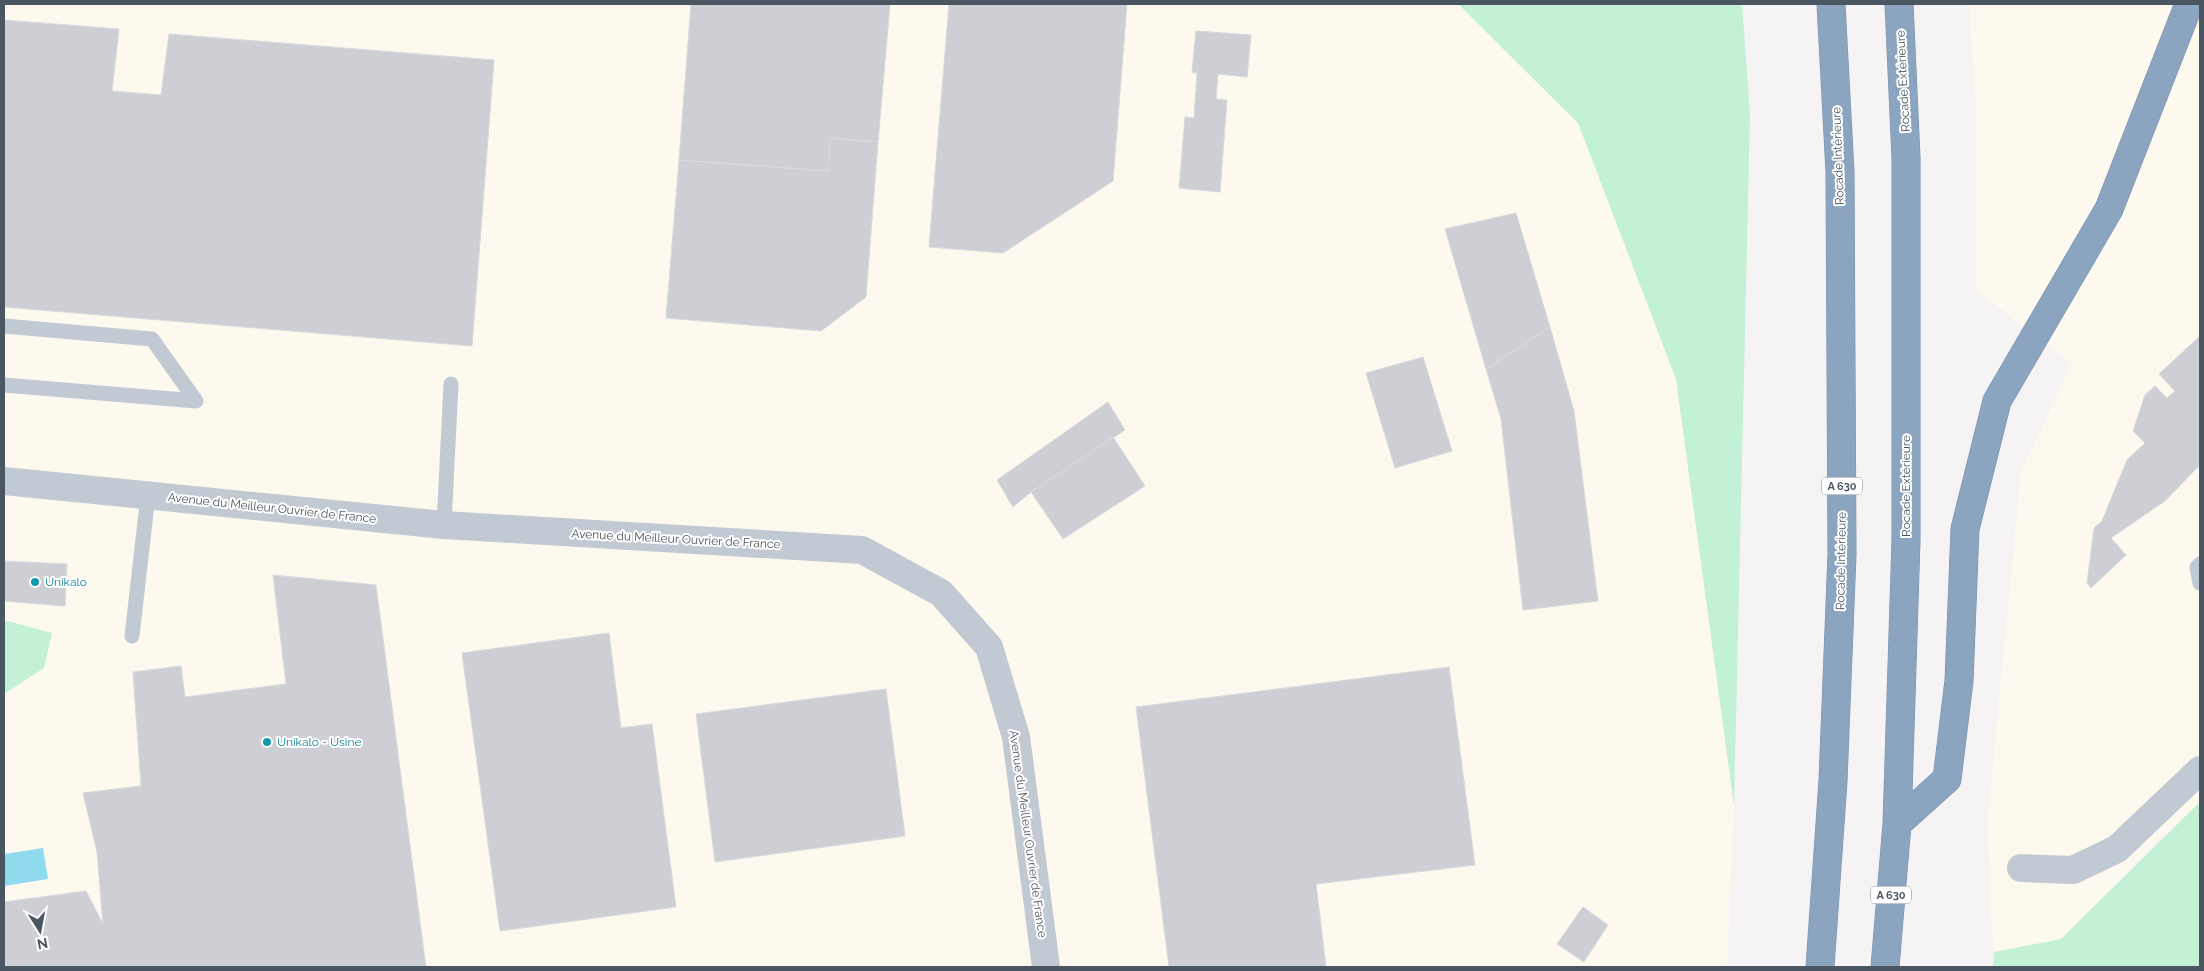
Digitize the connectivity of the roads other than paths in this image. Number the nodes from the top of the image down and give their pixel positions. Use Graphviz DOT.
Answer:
graph roads {
  1 [pos="1831,4"];
  2 [pos="1899,4"];
  3 [pos="2189,4"];
  4 [pos="4,326"];
  5 [pos="451,384"];
  6 [pos="4,385"];
  7 [pos="4,481"];
  8 [pos="148,495"];
  9 [pos="444,525"];
  10 [pos="2200,564"];
  11 [pos="2200,583"];
  12 [pos="132,636"];
  13 [pos="2200,770"];
  14 [pos="1897,824"];
  15 [pos="2021,868"];
  16 [pos="1046,967"];
  17 [pos="1820,967"];
  18 [pos="1885,967"];
  1 -- 17 [label="highway, Rocade Intérieure / A 630"];
  2 -- 14 [label="highway, Rocade Extérieure / A 630"];
  3 -- 14 [label="highway"];
  4 -- 6 [label="lane"];
  5 -- 9 [label="lane"];
  7 -- 8 [label="street, Avenue du Meilleur Ouvrier de France"];
  8 -- 9 [label="street, Avenue du Meilleur Ouvrier de France"];
  8 -- 12 [label="lane"];
  9 -- 16 [label="street, Avenue du Meilleur Ouvrier de France"];
  10 -- 11 [label="lane"];
  13 -- 15 [label="street"];
  14 -- 18 [label="highway, Rocade Extérieure / A 630"];
}
